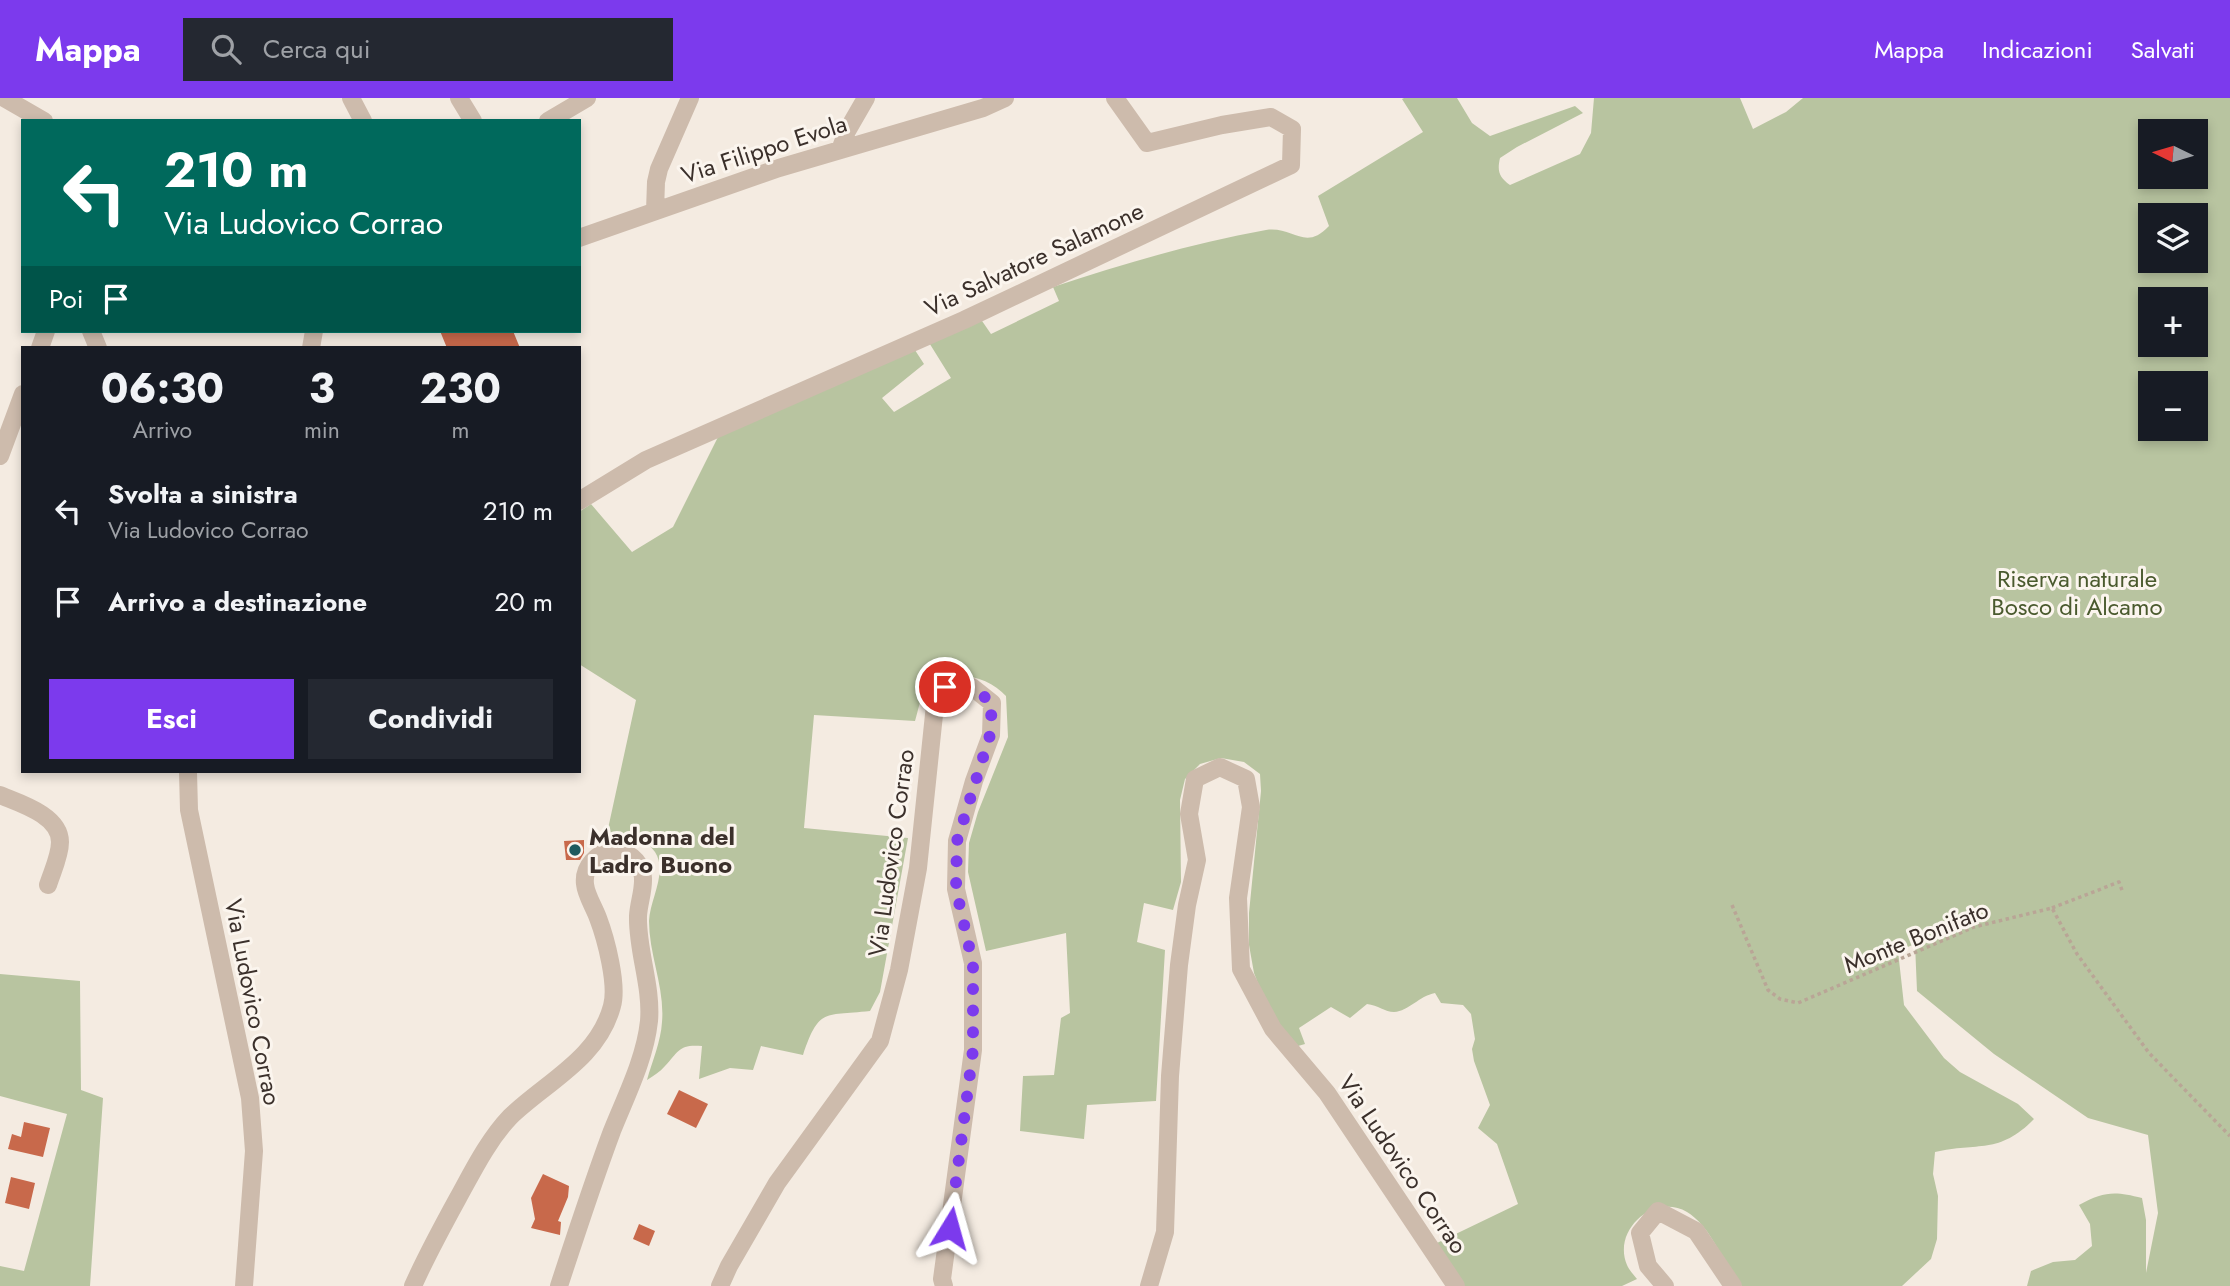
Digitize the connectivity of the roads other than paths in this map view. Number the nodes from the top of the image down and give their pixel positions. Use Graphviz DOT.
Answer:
graph roads {
  1 [pos="4,98"];
  2 [pos="351,98"];
  3 [pos="459,98"];
  4 [pos="586,98"];
  5 [pos="690,98"];
  6 [pos="866,98"];
  7 [pos="1004,98"];
  8 [pos="1115,98"];
  9 [pos="986,103"];
  10 [pos="41,119"];
  11 [pos="362,119"];
  12 [pos="472,119"];
  13 [pos="551,119"];
  14 [pos="840,150"];
  15 [pos="655,211"];
  16 [pos="581,237"];
  17 [pos="21,399"];
  18 [pos="0,456"];
  19 [pos="581,500"];
  20 [pos="188,773"];
  21 [pos="0,795"];
  22 [pos="48,886"];
  23 [pos="244,1286"];
  24 [pos="414,1286"];
  25 [pos="559,1286"];
  26 [pos="720,1286"];
  27 [pos="944,1286"];
  28 [pos="1149,1286"];
  29 [pos="1456,1286"];
  30 [pos="1665,1286"];
  31 [pos="1732,1286"];
  1 -- 10 [label="street"];
  2 -- 11 [label="street"];
  3 -- 12 [label="street"];
  4 -- 13 [label="street"];
  5 -- 15 [label="street"];
  6 -- 14 [label="street"];
  7 -- 9 [label="street, Via Filippo Evola"];
  8 -- 19 [label="street, Via Salvatore Salamone"];
  9 -- 14 [label="street, Via Filippo Evola"];
  14 -- 15 [label="street, Via Filippo Evola"];
  15 -- 16 [label="street, Via Filippo Evola"];
  17 -- 18 [label="street"];
  20 -- 23 [label="street, Via Ludovico Corrao"];
  21 -- 22 [label="street"];
  24 -- 25 [label="street"];
  26 -- 27 [label="street, Via Ludovico Corrao"];
  28 -- 29 [label="street, Via Ludovico Corrao"];
  30 -- 31 [label="street"];
}
